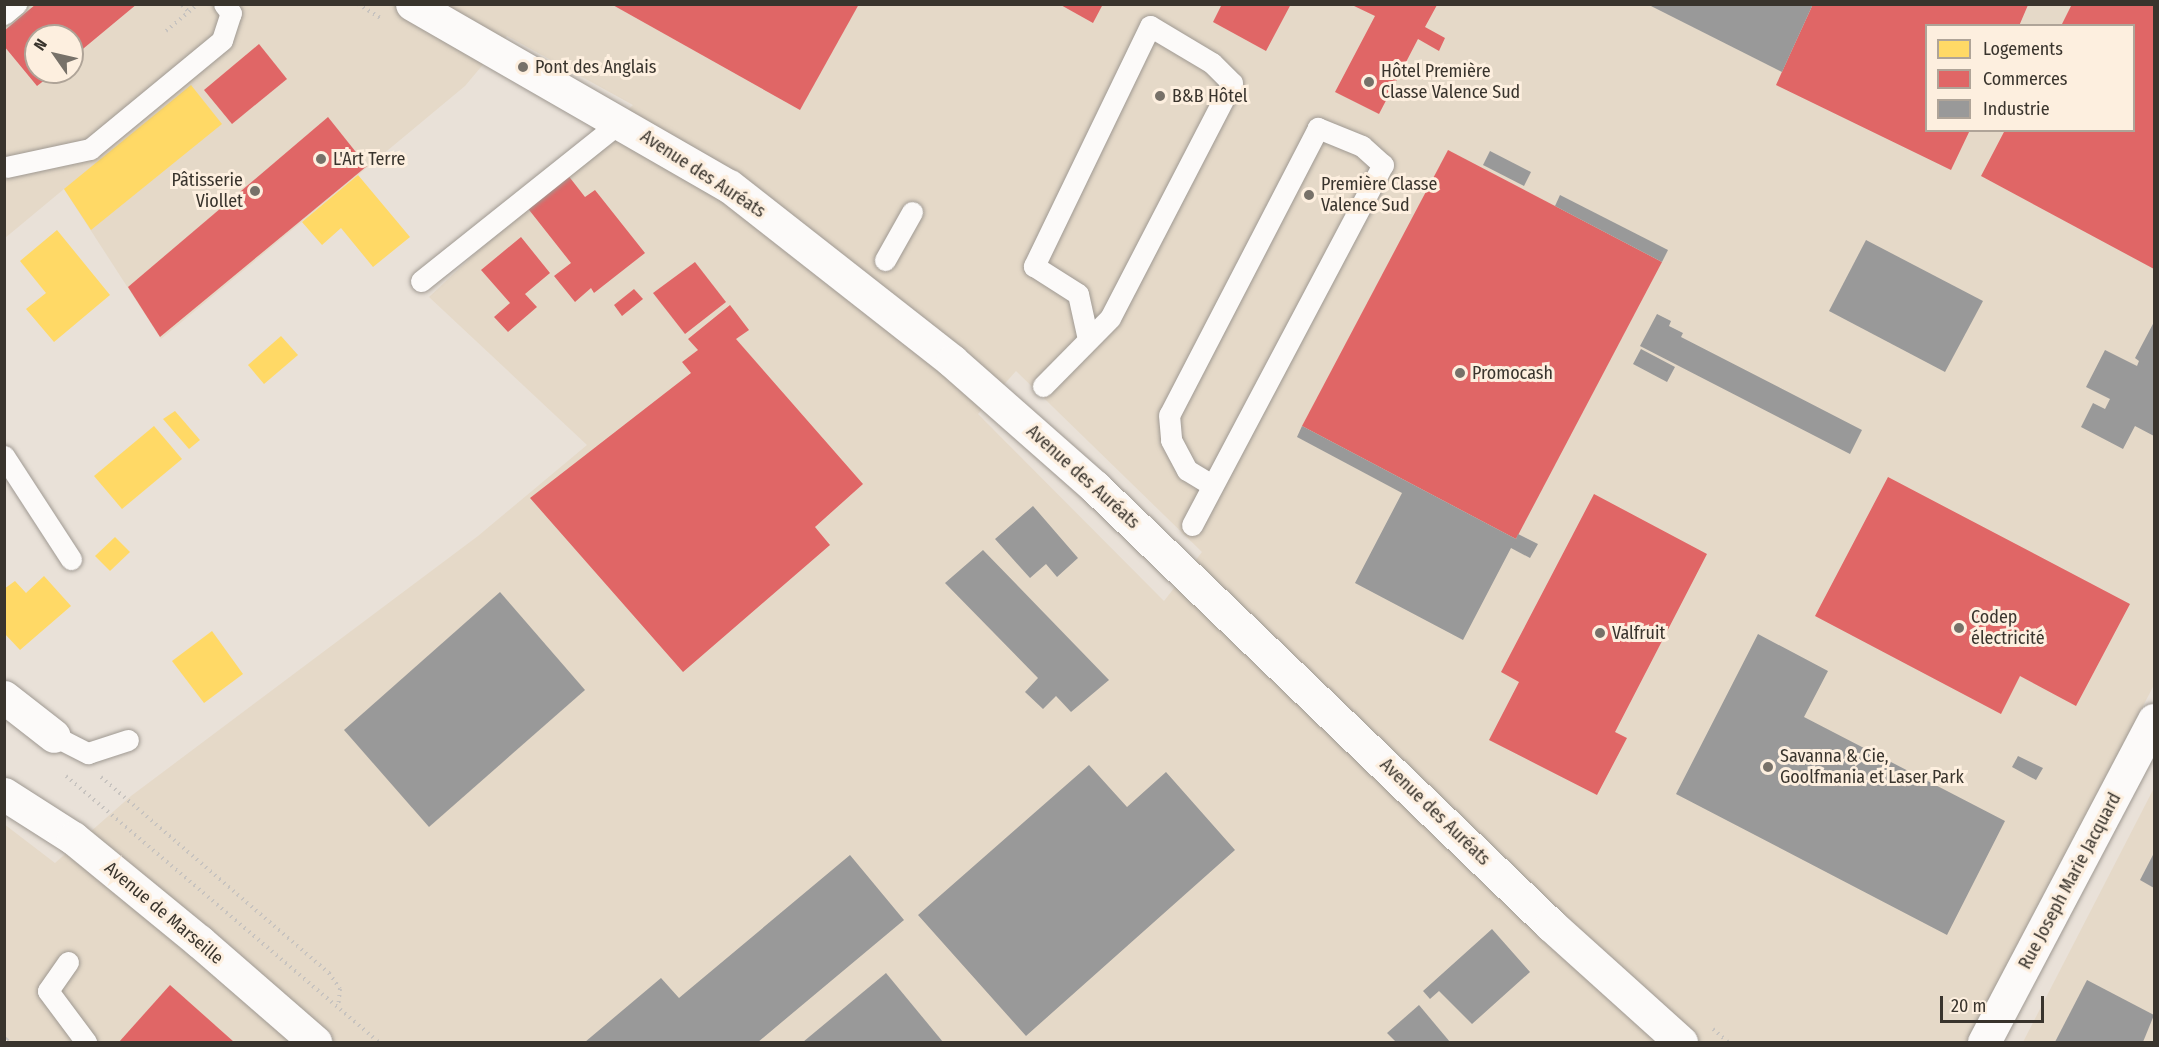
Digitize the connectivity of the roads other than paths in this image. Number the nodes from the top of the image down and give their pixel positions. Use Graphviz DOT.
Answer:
graph roads {
  1 [pos="16,4"];
  2 [pos="224,4"];
  3 [pos="400,13"];
  4 [pos="4,14"];
  5 [pos="620,122"];
  6 [pos="6,167"];
  7 [pos="912,212"];
  8 [pos="885,260"];
  9 [pos="421,281"];
  10 [pos="1088,339"];
  11 [pos="1043,386"];
  12 [pos="4,456"];
  13 [pos="1212,485"];
  14 [pos="1192,525"];
  15 [pos="71,559"];
  16 [pos="4,698"];
  17 [pos="2154,720"];
  18 [pos="54,736"];
  19 [pos="128,740"];
  20 [pos="4,794"];
  21 [pos="68,962"];
  22 [pos="86,1042"];
  23 [pos="315,1042"];
  24 [pos="1681,1042"];
  25 [pos="1984,1042"];
  1 -- 4 [label="lane"];
  2 -- 6 [label="lane"];
  3 -- 5 [label="street, Avenue des Auréats"];
  5 -- 9 [label="lane"];
  5 -- 24 [label="street, Avenue des Auréats"];
  7 -- 8 [label="lane"];
  10 -- 10 [label="lane"];
  10 -- 11 [label="lane"];
  12 -- 15 [label="lane"];
  13 -- 13 [label="lane"];
  13 -- 14 [label="lane"];
  16 -- 18 [label="street"];
  17 -- 25 [label="street, Rue Joseph Marie Jacquard"];
  18 -- 19 [label="lane"];
  20 -- 23 [label="street, Avenue de Marseille"];
  21 -- 22 [label="lane"];
}
